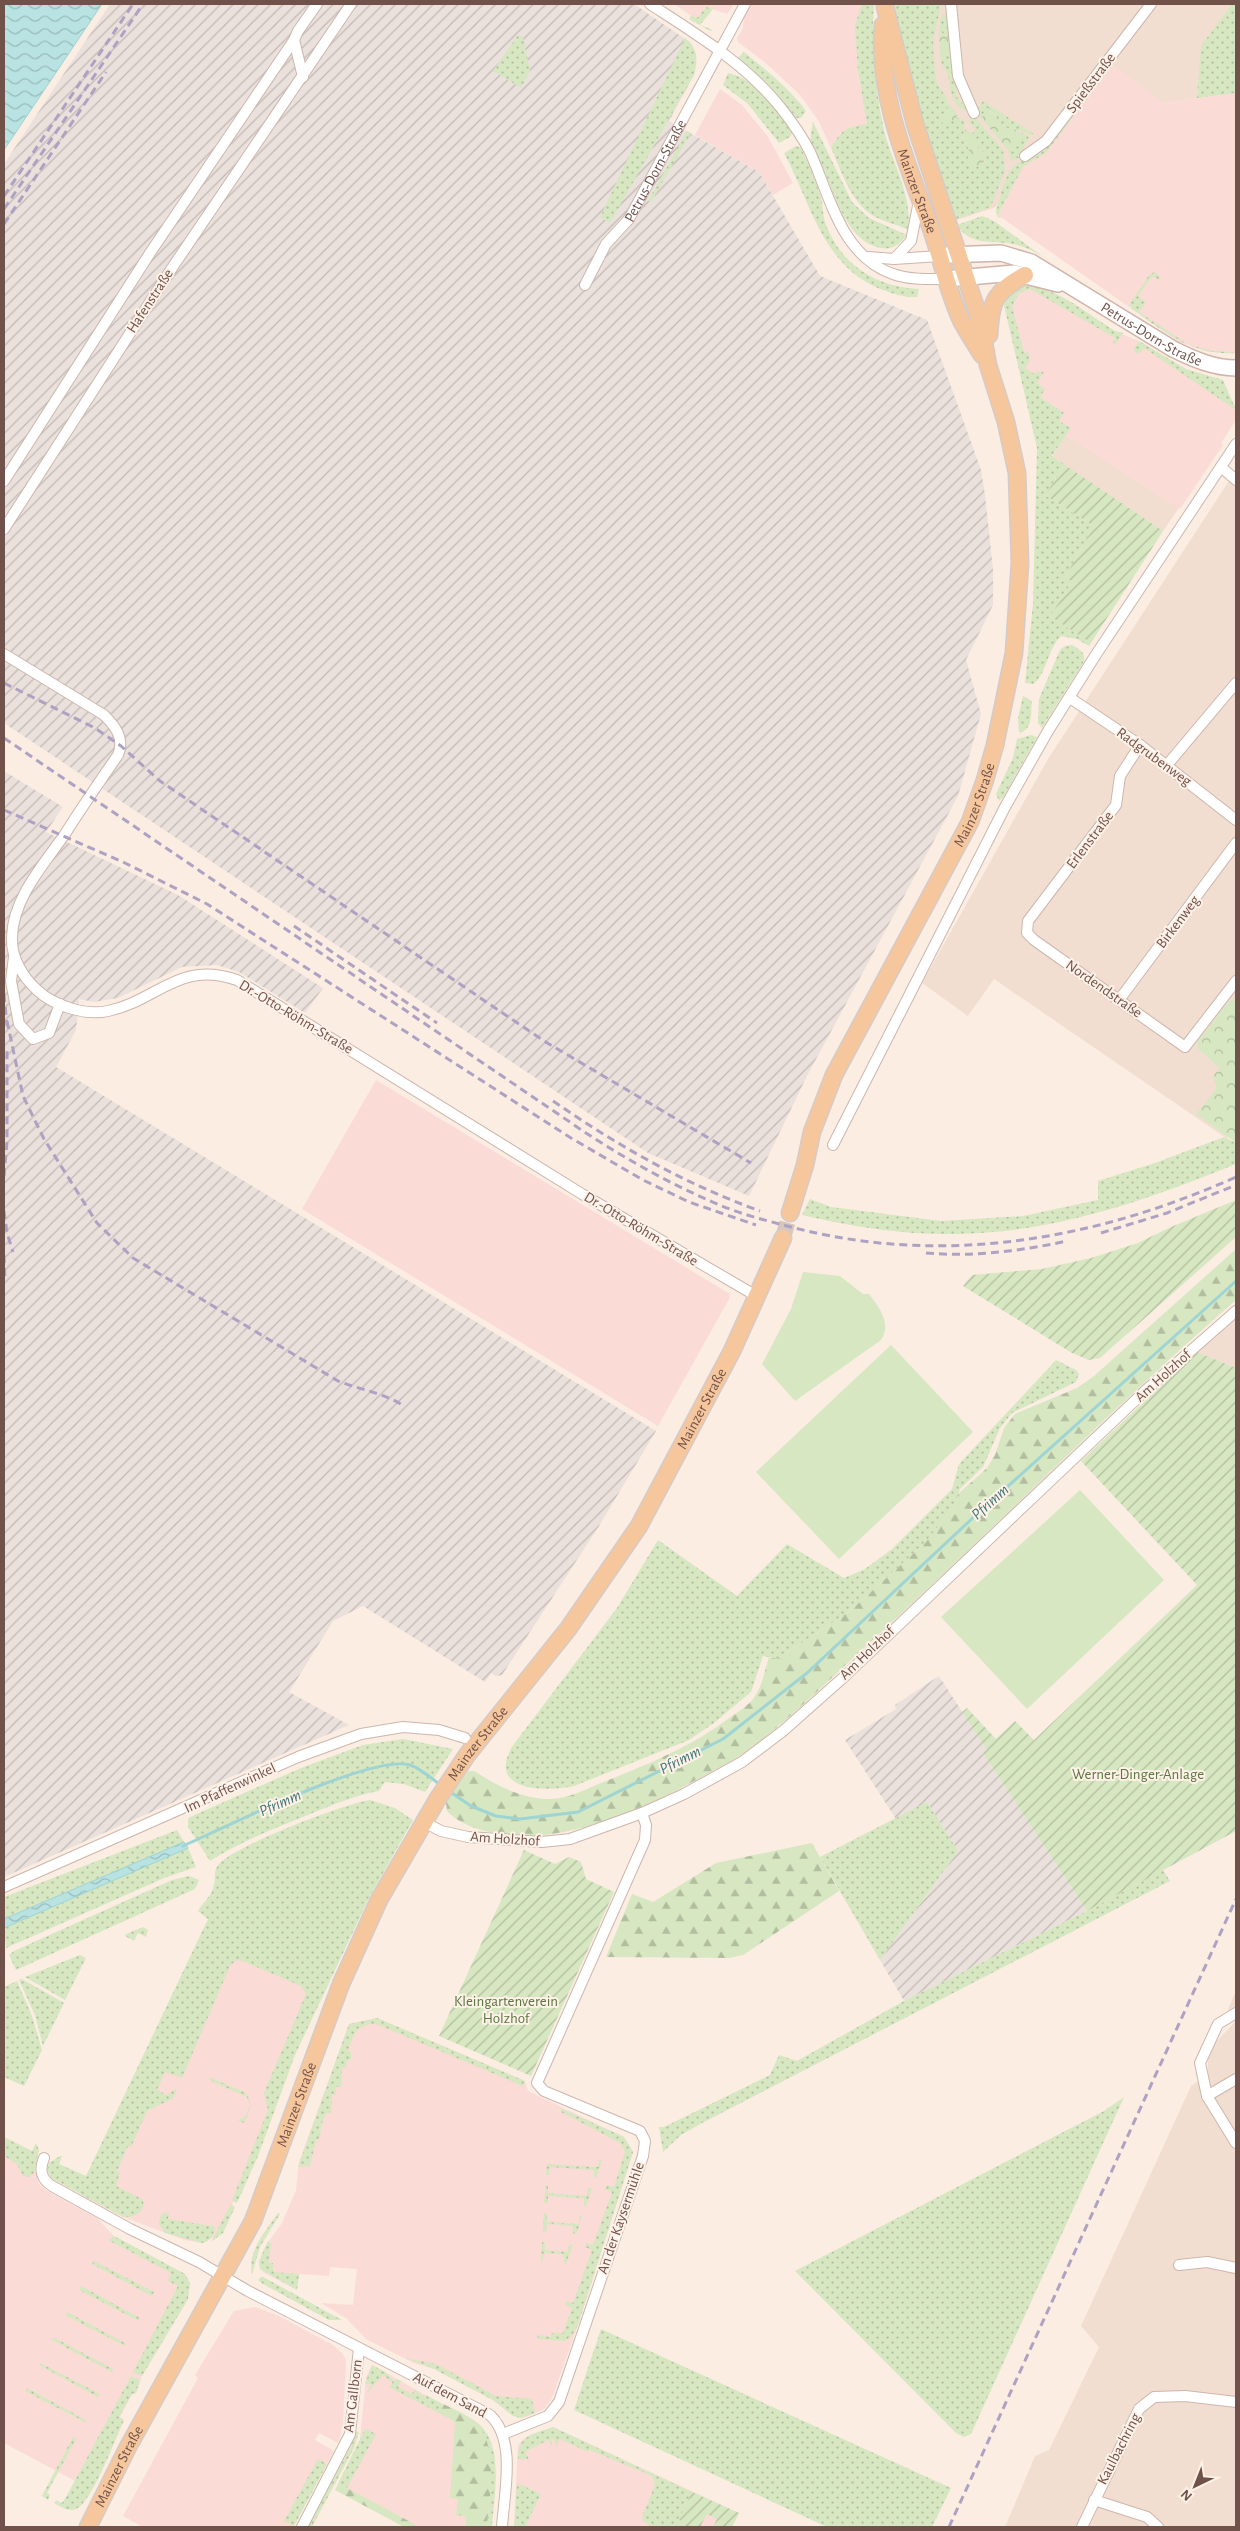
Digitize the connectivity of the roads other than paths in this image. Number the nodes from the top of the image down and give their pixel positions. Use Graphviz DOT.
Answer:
graph roads {
  1 [pos="317,4"];
  2 [pos="351,4"];
  3 [pos="650,4"];
  4 [pos="745,4"];
  5 [pos="951,4"];
  6 [pos="1151,4"];
  7 [pos="885,6"];
  8 [pos="294,40"];
  9 [pos="720,52"];
  10 [pos="303,77"];
  11 [pos="974,114"];
  12 [pos="1025,156"];
  13 [pos="920,198"];
  14 [pos="959,253"];
  15 [pos="864,255"];
  16 [pos="940,256"];
  17 [pos="894,259"];
  18 [pos="1024,275"];
  19 [pos="966,278"];
  20 [pos="946,279"];
  21 [pos="585,285"];
  22 [pos="1072,288"];
  23 [pos="988,365"];
  24 [pos="1236,368"];
  25 [pos="1236,444"];
  26 [pos="1221,467"];
  27 [pos="1236,480"];
  28 [pos="4,481"];
  29 [pos="4,529"];
  30 [pos="4,654"];
  31 [pos="1236,683"];
  32 [pos="1070,698"];
  33 [pos="1140,745"];
  34 [pos="1167,765"];
  35 [pos="1236,820"];
  36 [pos="1236,844"];
  37 [pos="1026,929"];
  38 [pos="8,946"];
  39 [pos="14,956"];
  40 [pos="1235,984"];
  41 [pos="1119,1000"];
  42 [pos="60,1004"];
  43 [pos="833,1145"];
  44 [pos="790,1213"];
  45 [pos="783,1238"];
  46 [pos="758,1297"];
  47 [pos="1236,1310"];
  48 [pos="471,1741"];
  49 [pos="642,1813"];
  50 [pos="424,1822"];
  51 [pos="4,1887"];
  52 [pos="1236,2013"];
  53 [pos="1236,2079"];
  54 [pos="1207,2096"];
  55 [pos="1236,2143"];
  56 [pos="44,2158"];
  57 [pos="1179,2265"];
  58 [pos="1236,2268"];
  59 [pos="222,2276"];
  60 [pos="359,2348"];
  61 [pos="1236,2402"];
  62 [pos="504,2434"];
  63 [pos="1094,2500"];
  64 [pos="88,2527"];
  65 [pos="302,2527"];
  66 [pos="502,2527"];
  67 [pos="1082,2527"];
  68 [pos="1158,2527"];
  1 -- 8 [label="street, Hafenstraße"];
  2 -- 10 [label="street, Hafenstraße"];
  3 -- 9 [label="street, Petrus-Dorn-Straße"];
  4 -- 9 [label="street"];
  5 -- 11 [label="street"];
  6 -- 12 [label="street, Spießstraße"];
  7 -- 13 [label="main road, Mainzer Straße"];
  7 -- 14 [label="main road, Mainzer Straße"];
  8 -- 10 [label="street"];
  8 -- 28 [label="street, Hafenstraße"];
  9 -- 15 [label="street, Petrus-Dorn-Straße"];
  9 -- 21 [label="street, Petrus-Dorn-Straße"];
  10 -- 29 [label="street, Hafenstraße"];
  13 -- 16 [label="main road, Mainzer Straße"];
  13 -- 17 [label="street"];
  14 -- 16 [label="main road, Petrus-Dorn-Straße"];
  14 -- 19 [label="main road, Mainzer Straße"];
  14 -- 22 [label="main road, Petrus-Dorn-Straße"];
  15 -- 17 [label="street, Petrus-Dorn-Straße"];
  15 -- 20 [label="street, Petrus-Dorn-Straße"];
  16 -- 17 [label="street, Petrus-Dorn-Straße"];
  16 -- 20 [label="main road, Mainzer Straße"];
  18 -- 19 [label="main road, Petrus-Dorn-Straße"];
  18 -- 22 [label="main road, Petrus-Dorn-Straße"];
  18 -- 23 [label="main road"];
  19 -- 20 [label="main road, Petrus-Dorn-Straße"];
  19 -- 23 [label="main road, Mainzer Straße"];
  20 -- 23 [label="main road, Mainzer Straße"];
  22 -- 24 [label="main road, Petrus-Dorn-Straße"];
  23 -- 44 [label="main road, Mainzer Straße"];
  25 -- 26 [label="street, Mainzer Straße"];
  26 -- 27 [label="street"];
  26 -- 32 [label="street, Mainzer Straße"];
  30 -- 38 [label="street, Dr.-Otto-Röhm-Straße"];
  31 -- 34 [label="street"];
  32 -- 33 [label="street, Radgrubenweg"];
  32 -- 43 [label="street, Mainzer Straße"];
  33 -- 34 [label="street, Radgrubenweg"];
  33 -- 37 [label="street, Erlenstraße"];
  34 -- 35 [label="street, Radgrubenweg"];
  36 -- 41 [label="street, Birkenweg"];
  37 -- 41 [label="street, Nordendstraße"];
  38 -- 39 [label="street, Dr.-Otto-Röhm-Straße"];
  39 -- 42 [label="street, Dr.-Otto-Röhm-Straße"];
  39 -- 42 [label="street"];
  40 -- 41 [label="street, Nordendstraße"];
  42 -- 46 [label="street, Dr.-Otto-Röhm-Straße"];
  45 -- 46 [label="main road, Mainzer Straße"];
  46 -- 48 [label="main road, Mainzer Straße"];
  47 -- 49 [label="street, Am Holzhof"];
  48 -- 50 [label="main road, Mainzer Straße"];
  48 -- 51 [label="street, Im Pfaffenwinkel"];
  49 -- 50 [label="street, Am Holzhof"];
  49 -- 62 [label="street, An der Kaysermühle"];
  50 -- 59 [label="main road, Mainzer Straße"];
  52 -- 54 [label="street"];
  53 -- 54 [label="street"];
  54 -- 55 [label="street"];
  56 -- 59 [label="street"];
  57 -- 58 [label="street"];
  59 -- 60 [label="street, Am Gallborn"];
  59 -- 64 [label="main road, Mainzer Straße"];
  60 -- 62 [label="street, Auf dem Sand"];
  60 -- 65 [label="street, Am Gallborn"];
  61 -- 63 [label="street, Kaulbachring"];
  62 -- 66 [label="street"];
  63 -- 67 [label="street, Kaulbachring"];
  63 -- 68 [label="street"];
}
